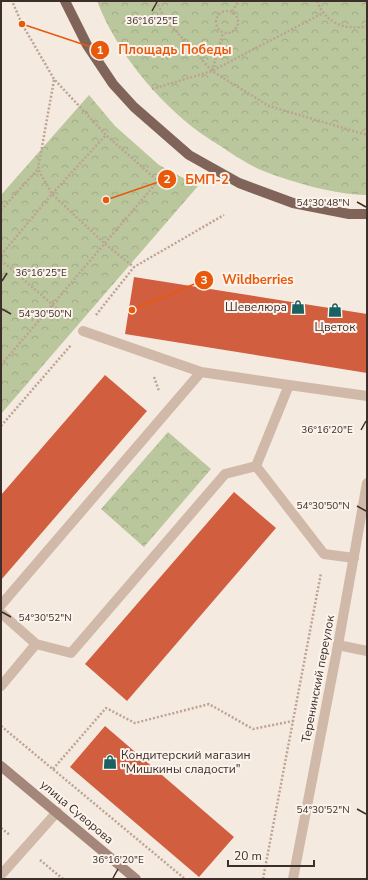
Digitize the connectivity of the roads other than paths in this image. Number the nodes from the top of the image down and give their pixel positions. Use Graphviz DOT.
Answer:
graph roads {
  1 [pos="65,1"];
  2 [pos="367,214"];
  3 [pos="83,331"];
  4 [pos="201,372"];
  5 [pos="289,385"];
  6 [pos="367,396"];
  7 [pos="256,466"];
  8 [pos="367,483"];
  9 [pos="354,558"];
  10 [pos="1,605"];
  11 [pos="1,613"];
  12 [pos="36,644"];
  13 [pos="338,645"];
  14 [pos="367,651"];
  15 [pos="1,686"];
  16 [pos="1,766"];
  17 [pos="57,812"];
  18 [pos="1,875"];
  19 [pos="136,879"];
  20 [pos="293,879"];
  1 -- 2 [label="main road"];
  3 -- 4 [label="street"];
  4 -- 5 [label="street"];
  4 -- 10 [label="street"];
  5 -- 6 [label="street"];
  5 -- 7 [label="street"];
  7 -- 9 [label="street"];
  7 -- 12 [label="street"];
  8 -- 9 [label="street, Теренинский переулок"];
  9 -- 13 [label="street, Теренинский переулок"];
  11 -- 12 [label="street"];
  12 -- 15 [label="street"];
  13 -- 14 [label="street"];
  13 -- 20 [label="street, Теренинский переулок"];
  16 -- 17 [label="street, улица Суворова"];
  17 -- 18 [label="street"];
  17 -- 19 [label="street, улица Суворова"];
}
